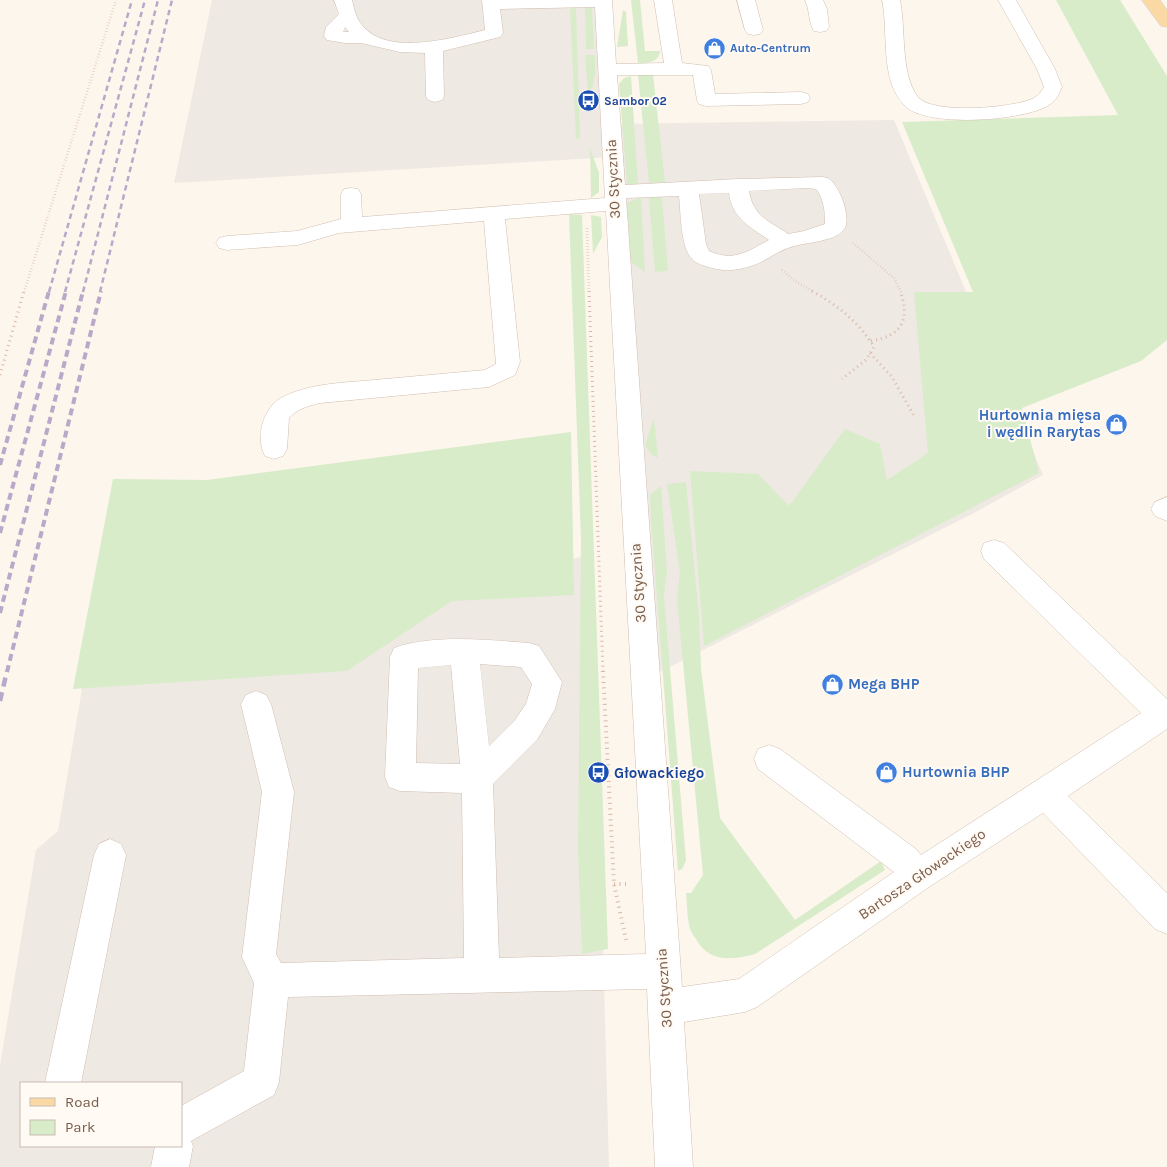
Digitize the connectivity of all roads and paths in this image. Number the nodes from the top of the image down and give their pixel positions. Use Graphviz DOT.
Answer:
graph roads {
  1 [pos="116,0"];
  2 [pos="663,0"];
  3 [pos="746,0"];
  4 [pos="814,0"];
  5 [pos="891,0"];
  6 [pos="1007,0"];
  7 [pos="1151,0"];
  8 [pos="603,1"];
  9 [pos="491,2"];
  10 [pos="344,9"];
  11 [pos="1167,22"];
  12 [pos="820,27"];
  13 [pos="754,30"];
  14 [pos="434,46"];
  15 [pos="674,68"];
  16 [pos="607,70"];
  17 [pos="435,96"];
  18 [pos="801,98"];
  19 [pos="738,185"];
  20 [pos="688,188"];
  21 [pos="351,194"];
  22 [pos="614,198"];
  23 [pos="587,207"];
  24 [pos="494,214"];
  25 [pos="352,225"];
  26 [pos="833,228"];
  27 [pos="784,242"];
  28 [pos="227,243"];
  29 [pos="764,251"];
  30 [pos="871,341"];
  31 [pos="870,353"];
  32 [pos="0,375"];
  33 [pos="842,379"];
  34 [pos="914,416"];
  35 [pos="274,449"];
  36 [pos="1167,507"];
  37 [pos="1167,512"];
  38 [pos="994,551"];
  39 [pos="464,651"];
  40 [pos="256,704"];
  41 [pos="1165,714"];
  42 [pos="769,759"];
  43 [pos="477,778"];
  44 [pos="1046,794"];
  45 [pos="110,855"];
  46 [pos="918,876"];
  47 [pos="1167,916"];
  48 [pos="648,972"];
  49 [pos="482,976"];
  50 [pos="272,980"];
  51 [pos="666,1007"];
  52 [pos="63,1082"];
  53 [pos="182,1126"];
  54 [pos="174,1147"];
  55 [pos="170,1167"];
  56 [pos="674,1167"];
  1 -- 32 [label="path"];
  2 -- 15 [label="street"];
  3 -- 13 [label="street"];
  4 -- 12 [label="street"];
  5 -- 6 [label="street"];
  7 -- 11 [label="main road"];
  8 -- 9 [label="street"];
  8 -- 16 [label="street, 30 Stycznia"];
  9 -- 14 [label="street"];
  10 -- 14 [label="street"];
  14 -- 17 [label="street"];
  15 -- 16 [label="street"];
  15 -- 18 [label="street"];
  16 -- 22 [label="street, 30 Stycznia"];
  19 -- 20 [label="street"];
  19 -- 26 [label="street"];
  19 -- 27 [label="street"];
  20 -- 22 [label="street"];
  20 -- 29 [label="street"];
  21 -- 25 [label="street"];
  22 -- 23 [label="street"];
  22 -- 48 [label="street, 30 Stycznia"];
  23 -- 24 [label="street"];
  23 -- 48 [label="path"];
  24 -- 25 [label="street"];
  24 -- 35 [label="street"];
  25 -- 28 [label="street"];
  26 -- 27 [label="street"];
  26 -- 30 [label="path"];
  27 -- 29 [label="street"];
  29 -- 30 [label="path"];
  30 -- 31 [label="path"];
  31 -- 33 [label="path"];
  31 -- 34 [label="path"];
  36 -- 37 [label="street"];
  38 -- 41 [label="street"];
  39 -- 43 [label="street"];
  39 -- 43 [label="street"];
  39 -- 43 [label="street"];
  40 -- 50 [label="street"];
  41 -- 44 [label="street, Bartosza Głowackiego"];
  42 -- 46 [label="street"];
  43 -- 49 [label="street"];
  44 -- 46 [label="street, Bartosza Głowackiego"];
  44 -- 47 [label="street"];
  45 -- 52 [label="street"];
  46 -- 51 [label="street, Bartosza Głowackiego"];
  48 -- 49 [label="street"];
  48 -- 51 [label="street, 30 Stycznia"];
  49 -- 50 [label="street"];
  50 -- 53 [label="street"];
  51 -- 56 [label="street, 30 Stycznia"];
  54 -- 55 [label="street"];
}
